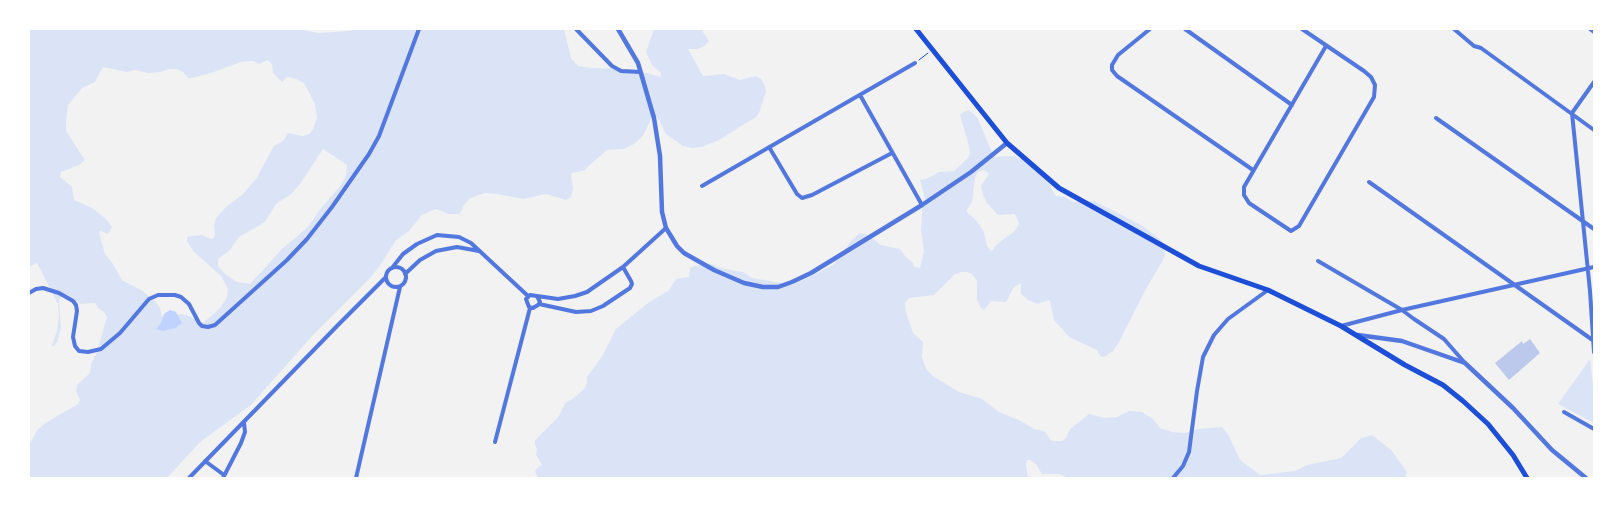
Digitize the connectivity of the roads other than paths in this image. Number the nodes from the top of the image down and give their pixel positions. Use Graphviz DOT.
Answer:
graph roads {
  1 [pos="419,29"];
  2 [pos="576,29"];
  3 [pos="618,29"];
  4 [pos="916,29"];
  5 [pos="1150,29"];
  6 [pos="1185,29"];
  7 [pos="1302,29"];
  8 [pos="1454,29"];
  9 [pos="1590,29"];
  10 [pos="1594,32"];
  11 [pos="1326,46"];
  12 [pos="915,63"];
  13 [pos="640,72"];
  14 [pos="1594,82"];
  15 [pos="860,95"];
  16 [pos="1292,104"];
  17 [pos="1572,113"];
  18 [pos="1436,118"];
  19 [pos="1594,130"];
  20 [pos="1006,143"];
  21 [pos="769,147"];
  22 [pos="892,153"];
  23 [pos="1253,170"];
  24 [pos="1369,182"];
  25 [pos="702,186"];
  26 [pos="922,205"];
  27 [pos="1582,219"];
  28 [pos="666,228"];
  29 [pos="1594,228"];
  30 [pos="479,251"];
  31 [pos="1318,261"];
  32 [pos="623,267"];
  33 [pos="1594,267"];
  34 [pos="392,268"];
  35 [pos="1587,269"];
  36 [pos="405,274"];
  37 [pos="385,278"];
  38 [pos="1514,285"];
  39 [pos="400,287"];
  40 [pos="1268,290"];
  41 [pos="29,293"];
  42 [pos="528,296"];
  43 [pos="537,296"];
  44 [pos="539,304"];
  45 [pos="530,308"];
  46 [pos="1402,310"];
  47 [pos="1341,326"];
  48 [pos="1358,335"];
  49 [pos="1594,341"];
  50 [pos="1594,352"];
  51 [pos="1465,363"];
  52 [pos="1564,412"];
  53 [pos="244,422"];
  54 [pos="1594,429"];
  55 [pos="495,442"];
  56 [pos="206,461"];
  57 [pos="224,476"];
  58 [pos="189,478"];
  59 [pos="356,478"];
  60 [pos="1173,478"];
  61 [pos="1527,478"];
  62 [pos="1586,478"];
  1 -- 41 [label="street"];
  2 -- 13 [label="street"];
  3 -- 13 [label="street"];
  4 -- 20 [label="main road"];
  5 -- 23 [label="street"];
  6 -- 16 [label="street"];
  7 -- 11 [label="street"];
  8 -- 17 [label="street"];
  9 -- 10 [label="street"];
  11 -- 16 [label="street"];
  11 -- 23 [label="street"];
  12 -- 15 [label="street"];
  13 -- 28 [label="street"];
  14 -- 17 [label="street"];
  15 -- 21 [label="street"];
  15 -- 22 [label="street"];
  16 -- 23 [label="street"];
  17 -- 19 [label="street"];
  17 -- 27 [label="street"];
  18 -- 27 [label="street"];
  20 -- 26 [label="street"];
  20 -- 40 [label="main road"];
  21 -- 22 [label="street"];
  21 -- 25 [label="street"];
  22 -- 26 [label="street"];
  24 -- 38 [label="street"];
  26 -- 28 [label="street"];
  27 -- 29 [label="street"];
  27 -- 35 [label="street"];
  28 -- 32 [label="street"];
  30 -- 34 [label="street"];
  30 -- 36 [label="street"];
  30 -- 42 [label="street"];
  31 -- 46 [label="street"];
  32 -- 43 [label="street"];
  32 -- 44 [label="street"];
  33 -- 35 [label="street"];
  34 -- 36 [label="street"];
  34 -- 37 [label="street"];
  35 -- 38 [label="street"];
  35 -- 49 [label="street"];
  36 -- 39 [label="street"];
  37 -- 39 [label="street"];
  37 -- 53 [label="street"];
  38 -- 46 [label="street"];
  38 -- 49 [label="street"];
  39 -- 59 [label="street"];
  40 -- 47 [label="main road"];
  40 -- 60 [label="street"];
  42 -- 43 [label="street"];
  42 -- 45 [label="street"];
  43 -- 44 [label="street"];
  44 -- 45 [label="street"];
  45 -- 55 [label="street"];
  46 -- 47 [label="street"];
  46 -- 51 [label="street"];
  47 -- 48 [label="main road"];
  48 -- 51 [label="street"];
  48 -- 61 [label="main road"];
  49 -- 50 [label="street"];
  51 -- 62 [label="street"];
  52 -- 54 [label="street"];
  53 -- 56 [label="street"];
  53 -- 57 [label="street"];
  56 -- 57 [label="street"];
  56 -- 58 [label="street"];
}
